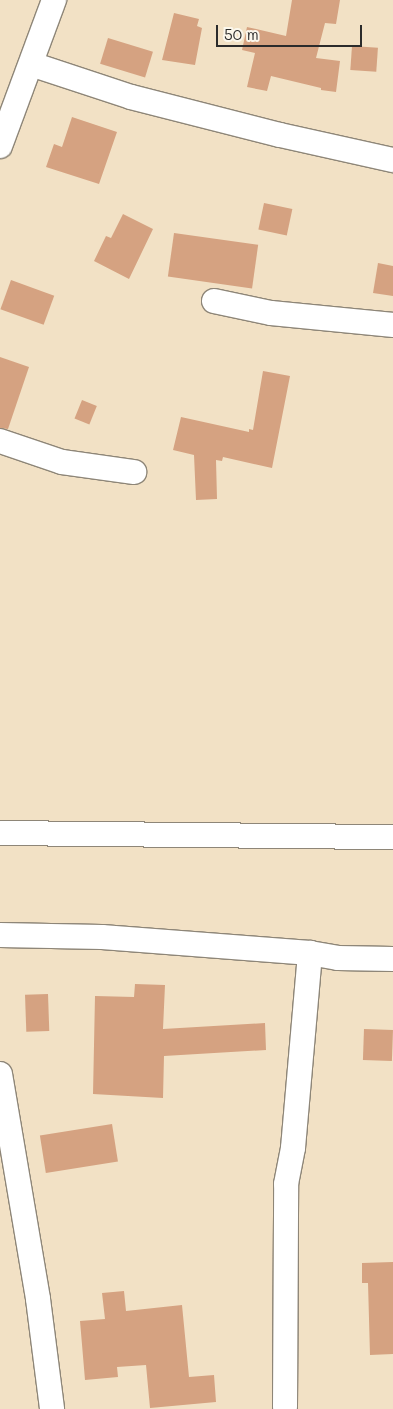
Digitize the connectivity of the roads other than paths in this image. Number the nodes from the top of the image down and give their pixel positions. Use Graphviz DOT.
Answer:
graph roads {
  1 [pos="54,0"];
  2 [pos="31,64"];
  3 [pos="0,146"];
  4 [pos="393,160"];
  5 [pos="214,302"];
  6 [pos="393,325"];
  7 [pos="0,441"];
  8 [pos="134,472"];
  9 [pos="0,834"];
  10 [pos="393,837"];
  11 [pos="0,935"];
  12 [pos="310,953"];
  13 [pos="393,959"];
  14 [pos="0,1074"];
  15 [pos="285,1407"];
  16 [pos="52,1409"];
  1 -- 2 [label="street"];
  2 -- 3 [label="street"];
  2 -- 4 [label="street"];
  5 -- 6 [label="street"];
  7 -- 8 [label="street"];
  9 -- 10 [label="street"];
  11 -- 12 [label="street"];
  12 -- 13 [label="street"];
  12 -- 15 [label="street"];
  14 -- 16 [label="street"];
}
